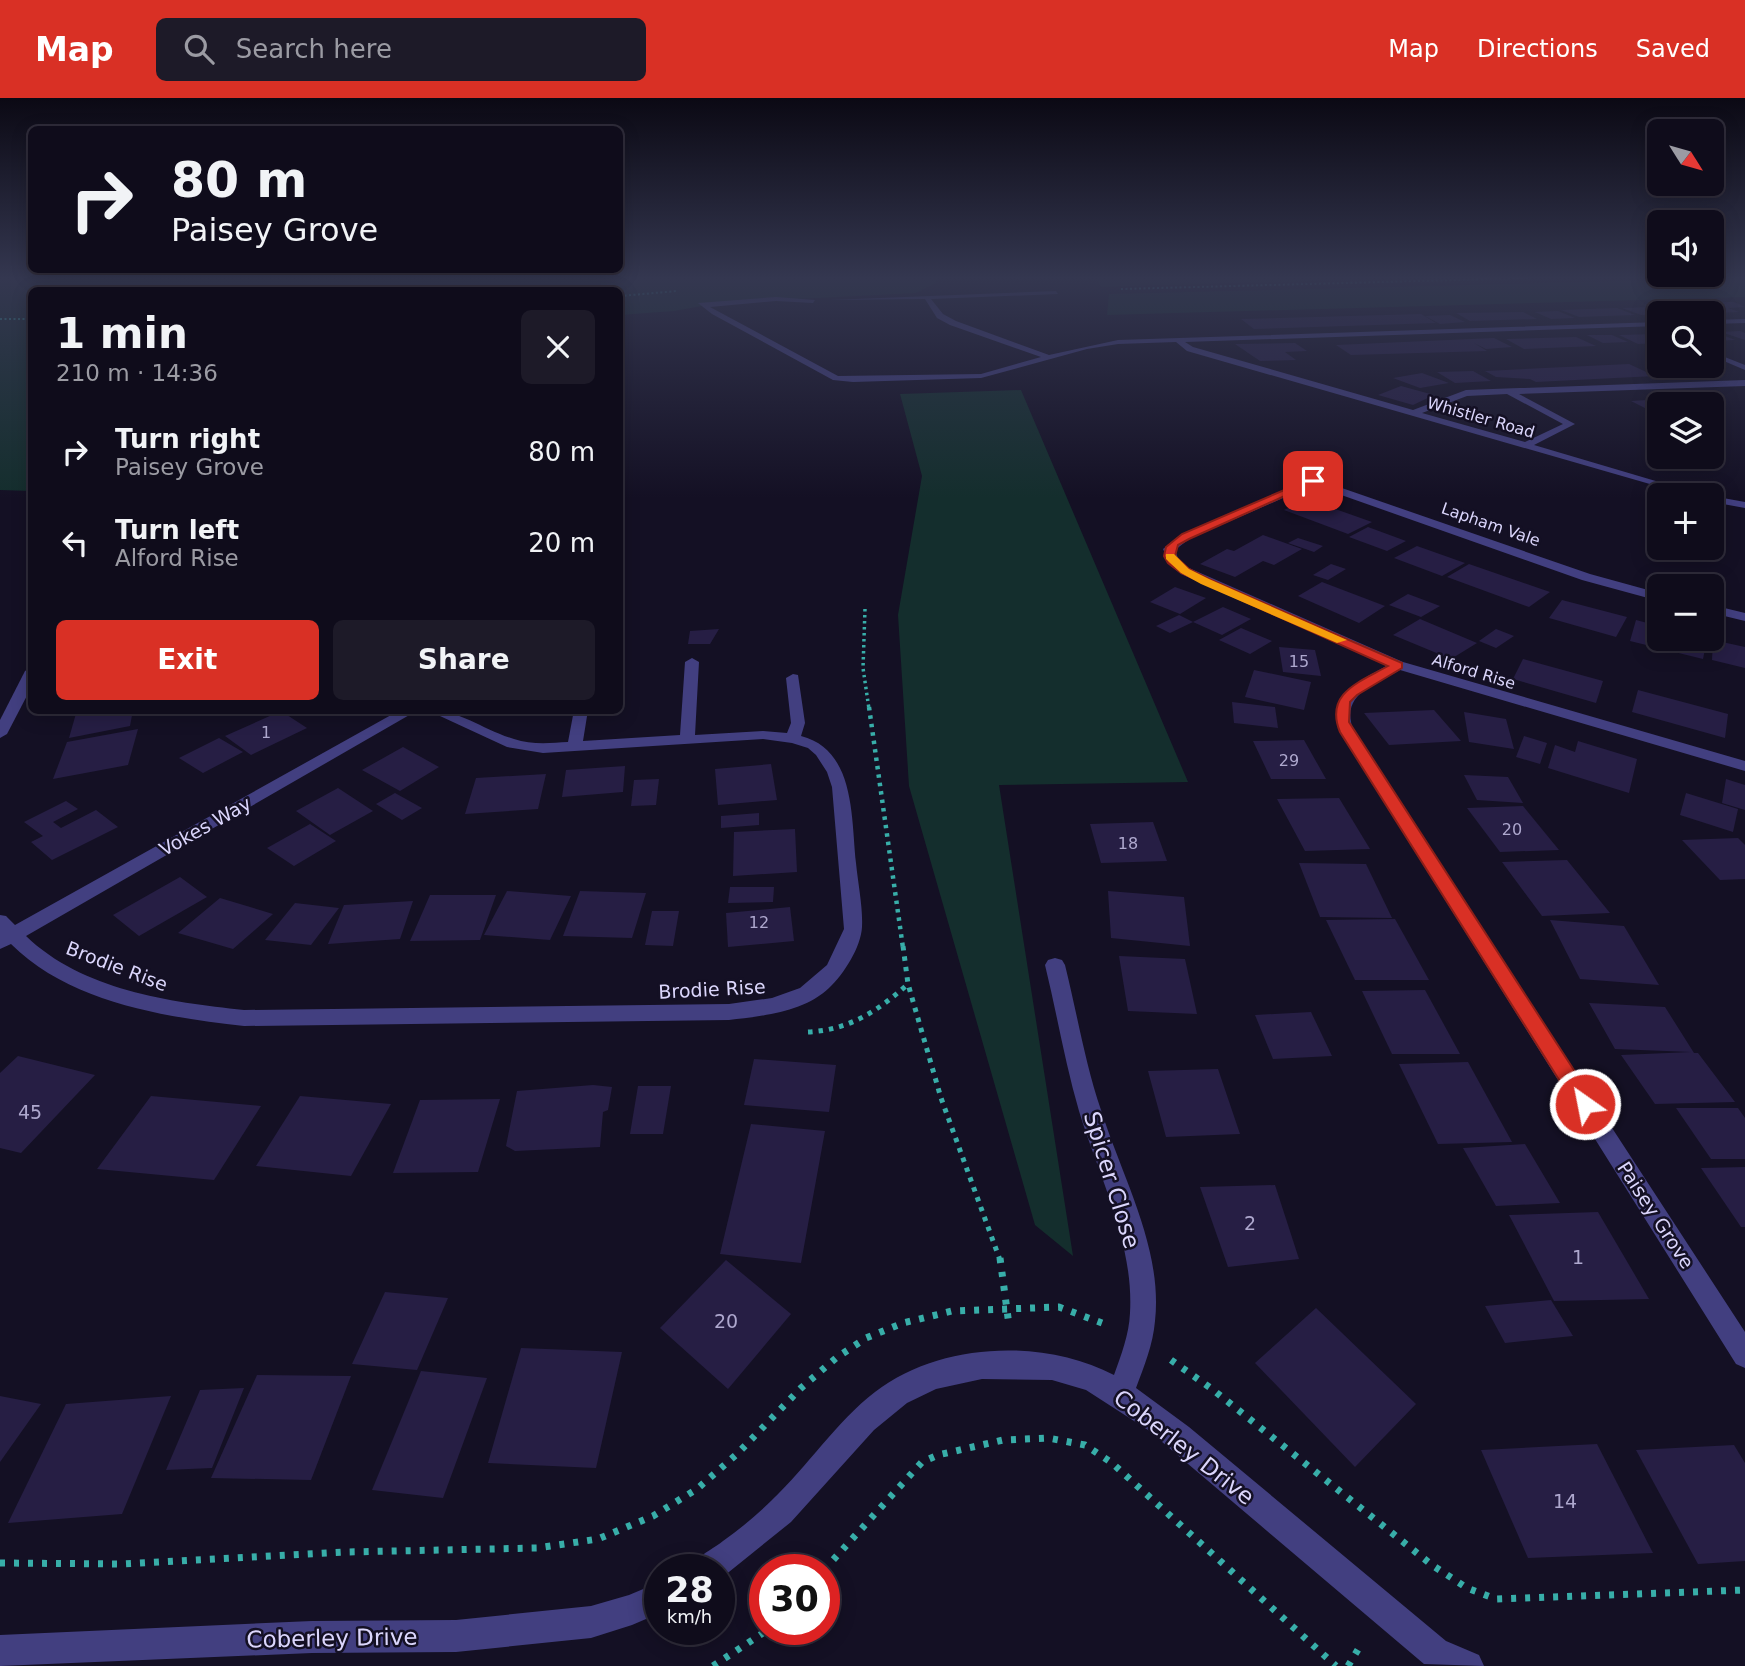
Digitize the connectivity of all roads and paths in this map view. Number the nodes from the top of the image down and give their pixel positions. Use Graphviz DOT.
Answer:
graph roads {
  1 [pos="787,351"];
  2 [pos="1033,351"];
  3 [pos="1078,351"];
  4 [pos="1197,351"];
  5 [pos="1052,358"];
  6 [pos="1724,359"];
  7 [pos="1745,368"];
  8 [pos="1745,383"];
  9 [pos="1507,391"];
  10 [pos="1414,413"];
  11 [pos="1525,446"];
  12 [pos="1313,481"];
  13 [pos="1656,483"];
  14 [pos="1724,502"];
  15 [pos="1745,505"];
  16 [pos="1647,594"];
  17 [pos="865,610"];
  18 [pos="1724,612"];
  19 [pos="1745,617"];
  20 [pos="692,662"];
  21 [pos="1398,665"];
  22 [pos="793,678"];
  23 [pos="28,679"];
  24 [pos="404,714"];
  25 [pos="443,714"];
  26 [pos="580,714"];
  27 [pos="0,734"];
  28 [pos="793,738"];
  29 [pos="687,739"];
  30 [pos="575,747"];
  31 [pos="1745,766"];
  32 [pos="4,932"];
  33 [pos="1055,965"];
  34 [pos="908,984"];
  35 [pos="775,1007"];
  36 [pos="1007,1308"];
  37 [pos="1139,1340"];
  38 [pos="1745,1355"];
  39 [pos="1015,1365"];
  40 [pos="1120,1395"];
  41 [pos="731,1554"];
  42 [pos="839,1554"];
  43 [pos="0,1563"];
  44 [pos="1745,1590"];
  45 [pos="644,1605"];
  46 [pos="749,1642"];
  47 [pos="0,1651"];
  48 [pos="1431,1659"];
  49 [pos="713,1666"];
  50 [pos="1336,1666"];
  51 [pos="1468,1666"];
  1 -- 5 [label="street"];
  2 -- 5 [label="street"];
  3 -- 5 [label="street"];
  4 -- 10 [label="street, Whistler Road"];
  6 -- 7 [label="street"];
  8 -- 9 [label="street"];
  9 -- 10 [label="street"];
  9 -- 11 [label="street"];
  10 -- 11 [label="street, Whistler Road"];
  11 -- 13 [label="street, Whistler Road"];
  12 -- 16 [label="street, Lapham Vale"];
  12 -- 21 [label="street, Alford Rise"];
  14 -- 15 [label="street"];
  17 -- 34 [label="path"];
  18 -- 19 [label="street"];
  20 -- 29 [label="street"];
  21 -- 31 [label="street, Alford Rise"];
  21 -- 38 [label="street, Paisey Grove"];
  22 -- 28 [label="street"];
  23 -- 27 [label="street"];
  24 -- 32 [label="street, Vokes Way"];
  25 -- 30 [label="street, Brodie Rise"];
  26 -- 30 [label="street"];
  28 -- 29 [label="street, Brodie Rise"];
  28 -- 35 [label="street, Brodie Rise"];
  29 -- 30 [label="street, Brodie Rise"];
  32 -- 35 [label="street, Brodie Rise"];
  33 -- 37 [label="street, Spicer Close"];
  34 -- 35 [label="path"];
  34 -- 36 [label="path"];
  36 -- 37 [label="path"];
  36 -- 39 [label="path"];
  36 -- 43 [label="path"];
  37 -- 40 [label="street, Spicer Close"];
  37 -- 44 [label="path"];
  39 -- 40 [label="street, Coberley Drive"];
  39 -- 41 [label="street, Coberley Drive"];
  40 -- 48 [label="street, Coberley Drive"];
  42 -- 50 [label="path"];
  45 -- 47 [label="street, Coberley Drive"];
  46 -- 49 [label="path"];
  48 -- 51 [label="street, Coberley Drive"];
}
